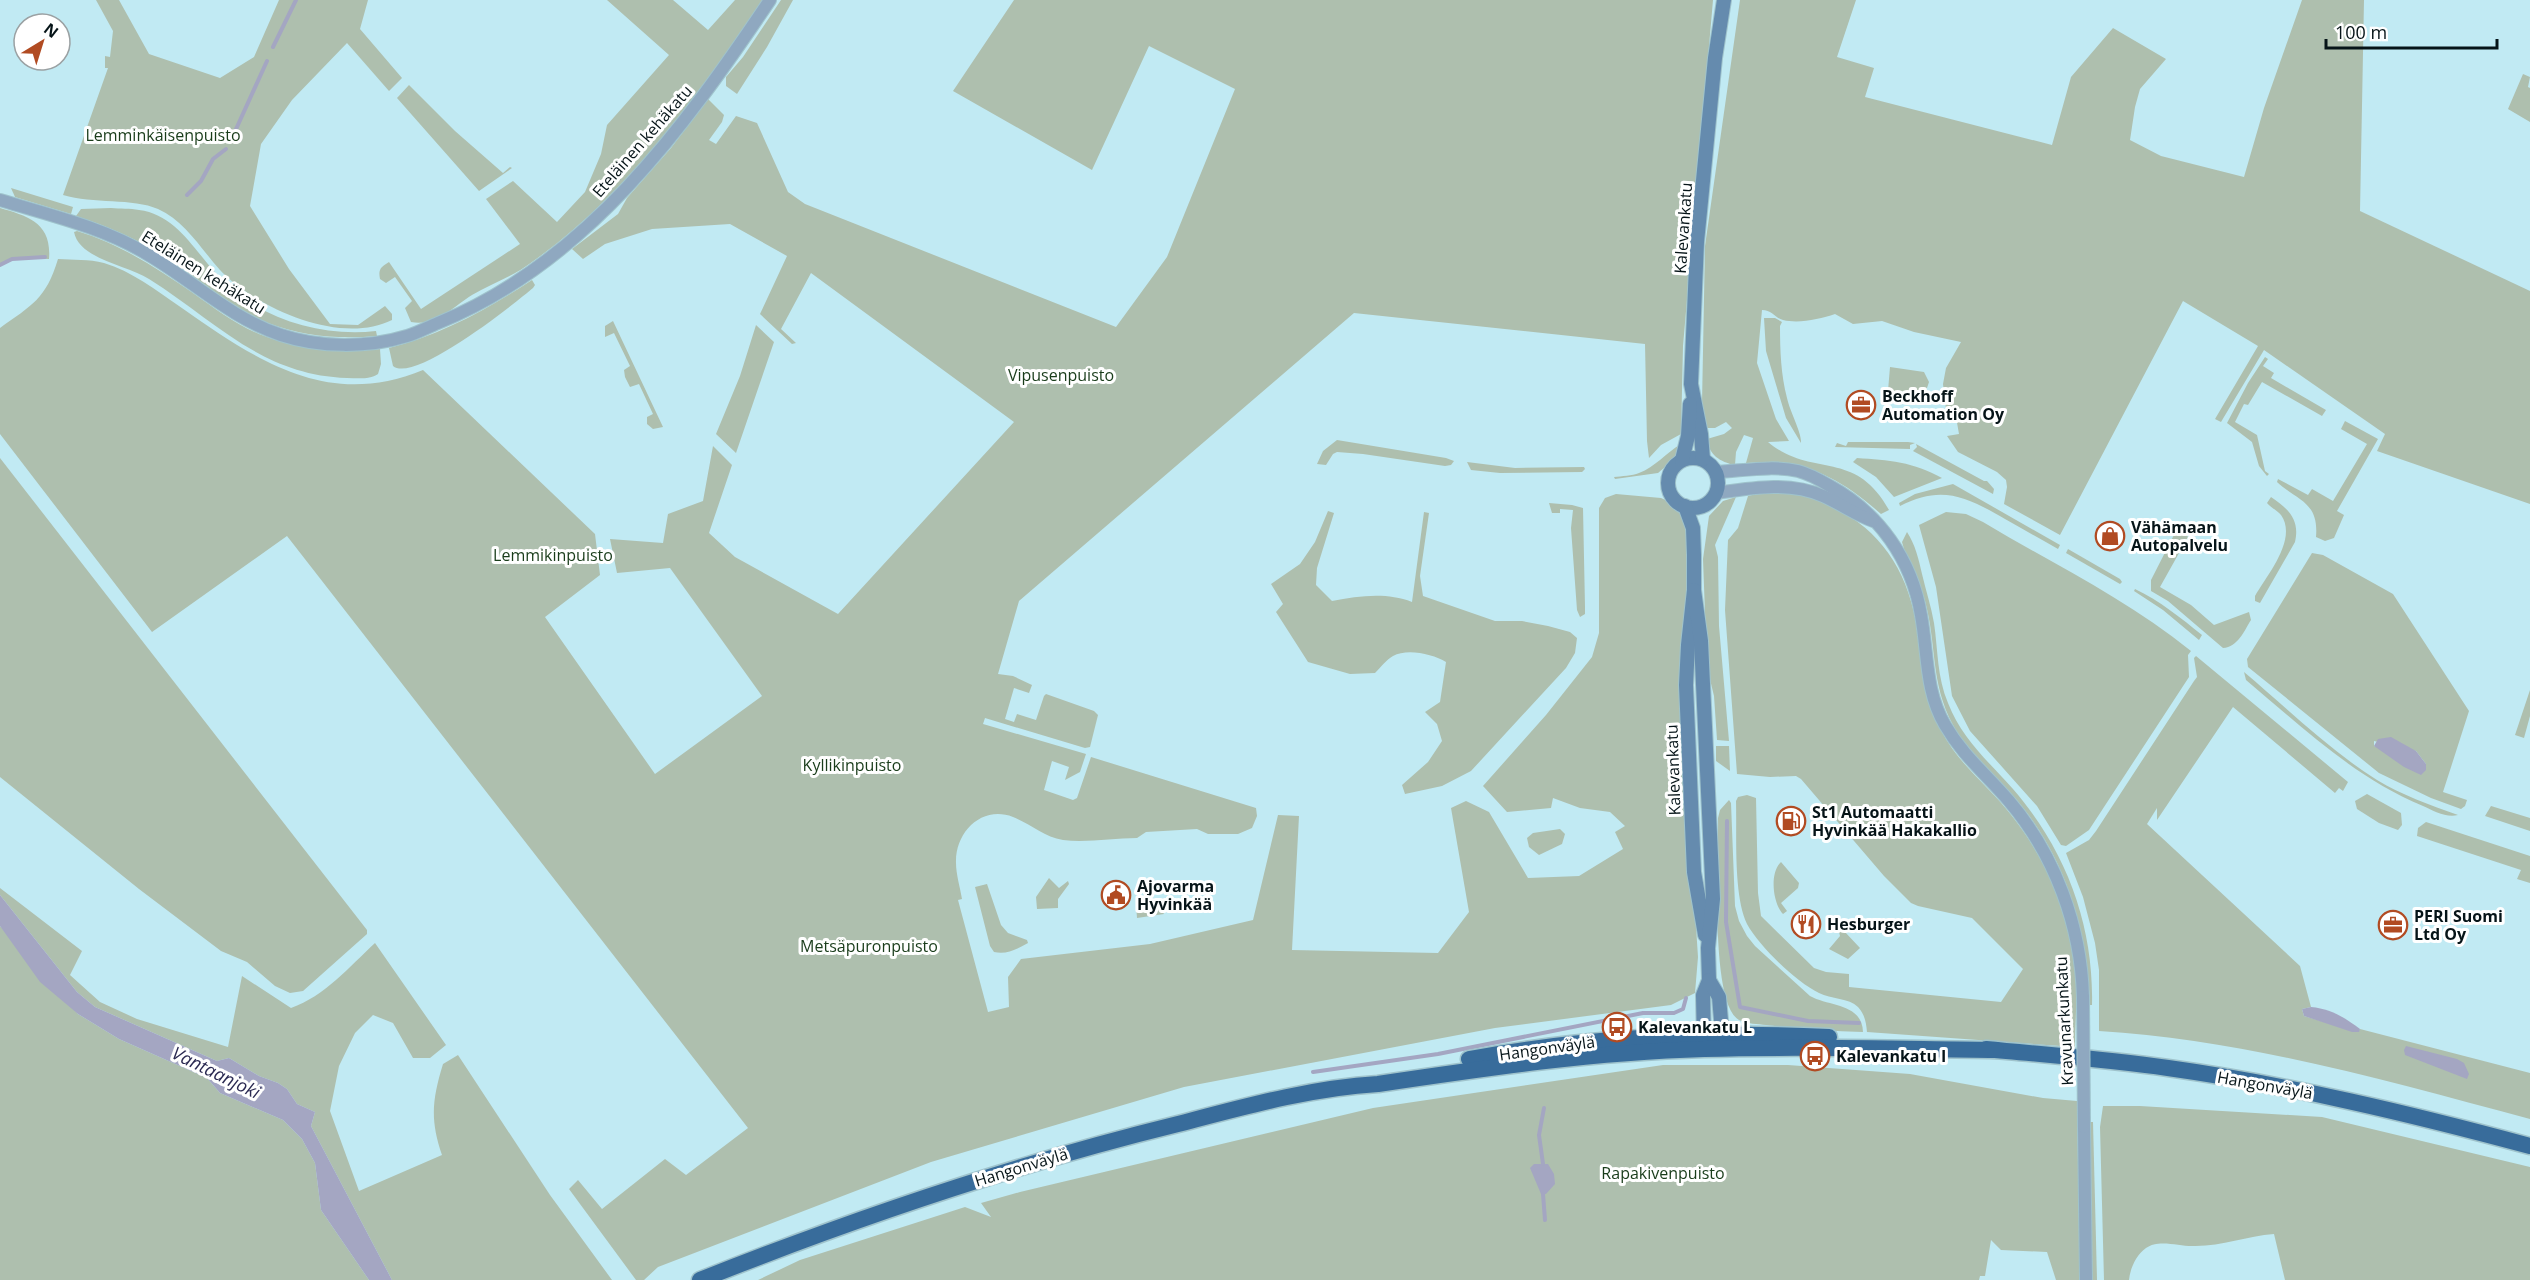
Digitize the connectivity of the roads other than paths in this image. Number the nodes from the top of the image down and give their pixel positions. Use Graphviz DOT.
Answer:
graph roads {
  1 [pos="770,0"];
  2 [pos="1724,0"];
  3 [pos="0,200"];
  4 [pos="1691,384"];
  5 [pos="1703,459"];
  6 [pos="1682,460"];
  7 [pos="1716,472"];
  8 [pos="1716,493"];
  9 [pos="1702,506"];
  10 [pos="1684,507"];
  11 [pos="1879,524"];
  12 [pos="1694,555"];
  13 [pos="1709,980"];
  14 [pos="1723,1041"];
  15 [pos="1704,1042"];
  16 [pos="2530,1146"];
  17 [pos="700,1280"];
  18 [pos="2086,1280"];
  1 -- 3 [label="street, Eteläinen kehäkatu"];
  2 -- 4 [label="main road, Kalevankatu"];
  4 -- 5 [label="main road, Kalevankatu"];
  4 -- 6 [label="main road"];
  5 -- 6 [label="main road"];
  5 -- 7 [label="main road"];
  6 -- 10 [label="main road, Kalevankatu"];
  7 -- 8 [label="main road"];
  7 -- 11 [label="street, Kravunarkunkatu"];
  8 -- 9 [label="main road"];
  8 -- 11 [label="street"];
  9 -- 10 [label="main road"];
  9 -- 12 [label="main road, Kalevankatu"];
  10 -- 12 [label="main road, Kalevankatu"];
  11 -- 18 [label="street, Kravunarkunkatu, bridge"];
  12 -- 13 [label="main road, Kalevankatu"];
  13 -- 14 [label="main road, Kalevankatu"];
  13 -- 15 [label="main road, Kalevankatu"];
  14 -- 15 [label="highway, Hangonväylä"];
  14 -- 16 [label="highway, Hangonväylä"];
  15 -- 17 [label="highway, Hangonväylä"];
}
